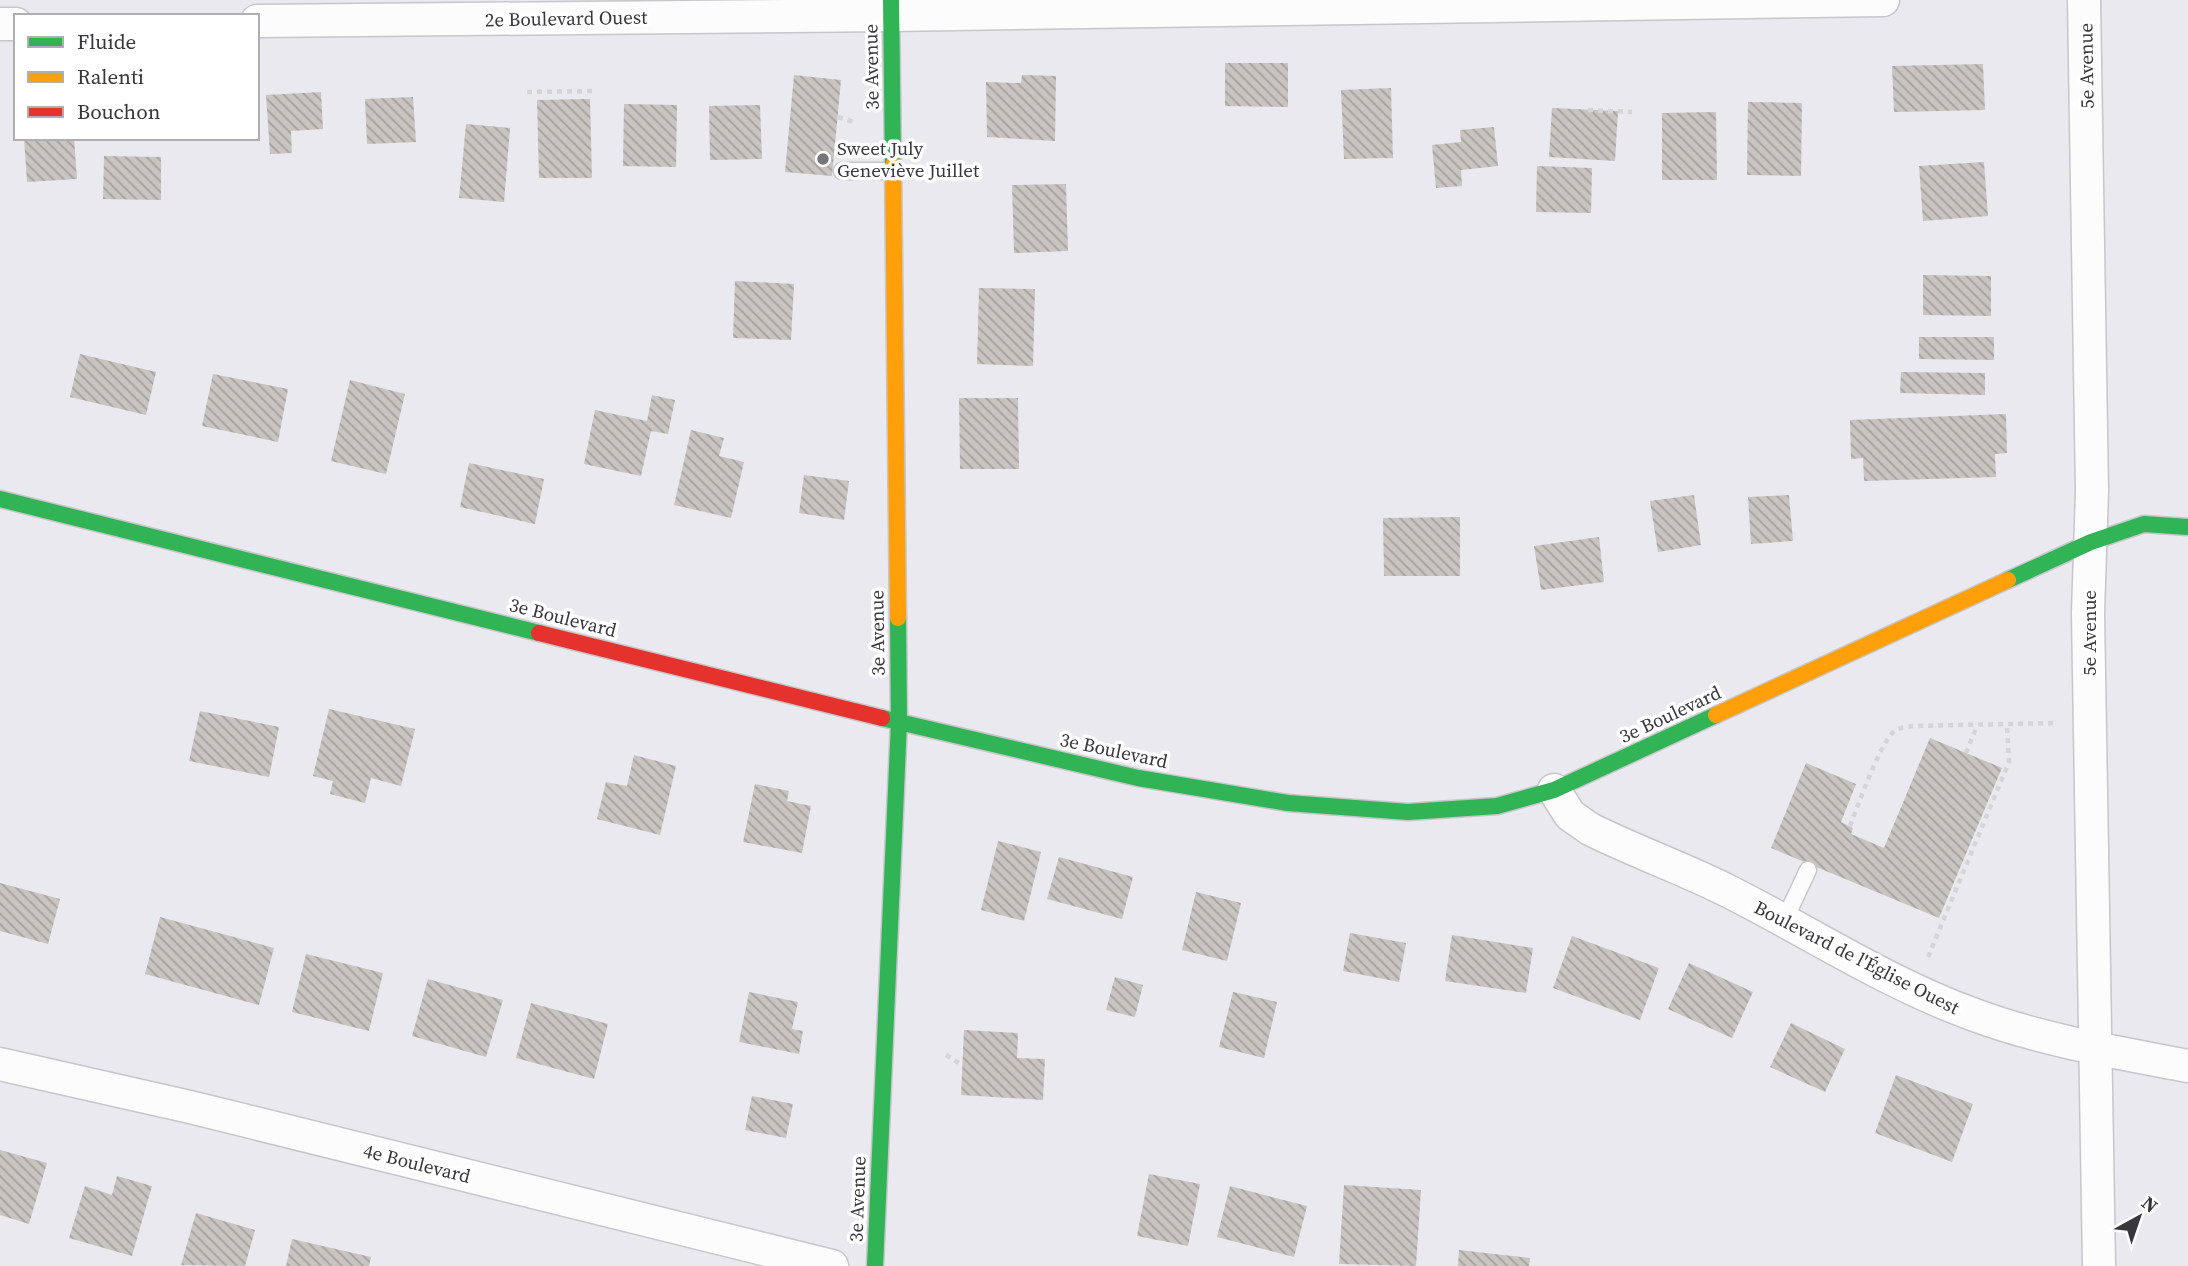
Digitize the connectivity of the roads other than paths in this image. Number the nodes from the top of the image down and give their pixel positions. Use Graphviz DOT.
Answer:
graph roads {
  1 [pos="1883,0"];
  2 [pos="2084,0"];
  3 [pos="891,7"];
  4 [pos="259,21"];
  5 [pos="842,171"];
  6 [pos="893,171"];
  7 [pos="0,499"];
  8 [pos="2188,527"];
  9 [pos="2091,542"];
  10 [pos="899,722"];
  11 [pos="1554,790"];
  12 [pos="1808,870"];
  13 [pos="1784,921"];
  14 [pos="2096,1048"];
  15 [pos="0,1063"];
  16 [pos="2188,1066"];
  17 [pos="785,1260"];
  18 [pos="832,1266"];
  19 [pos="875,1266"];
  20 [pos="2099,1266"];
  1 -- 3 [label="street, 2e Boulevard Ouest"];
  2 -- 9 [label="street, 5e Avenue"];
  3 -- 4 [label="street, 2e Boulevard Ouest"];
  3 -- 6 [label="street, 3e Avenue"];
  5 -- 6 [label="lane"];
  6 -- 10 [label="street, 3e Avenue"];
  7 -- 10 [label="street, 3e Boulevard"];
  8 -- 9 [label="street, 3e Boulevard"];
  9 -- 11 [label="street, 3e Boulevard"];
  9 -- 14 [label="street, 5e Avenue"];
  10 -- 11 [label="street, 3e Boulevard"];
  10 -- 19 [label="street, 3e Avenue"];
  11 -- 13 [label="street, Boulevard de l'Église Ouest"];
  12 -- 13 [label="lane"];
  13 -- 14 [label="street, Boulevard de l'Église Ouest"];
  14 -- 16 [label="street, Boulevard de l'Église Ouest"];
  14 -- 20 [label="street, 5e Avenue"];
  15 -- 17 [label="street, 4e Boulevard"];
  17 -- 18 [label="street, 4e Boulevard"];
}
